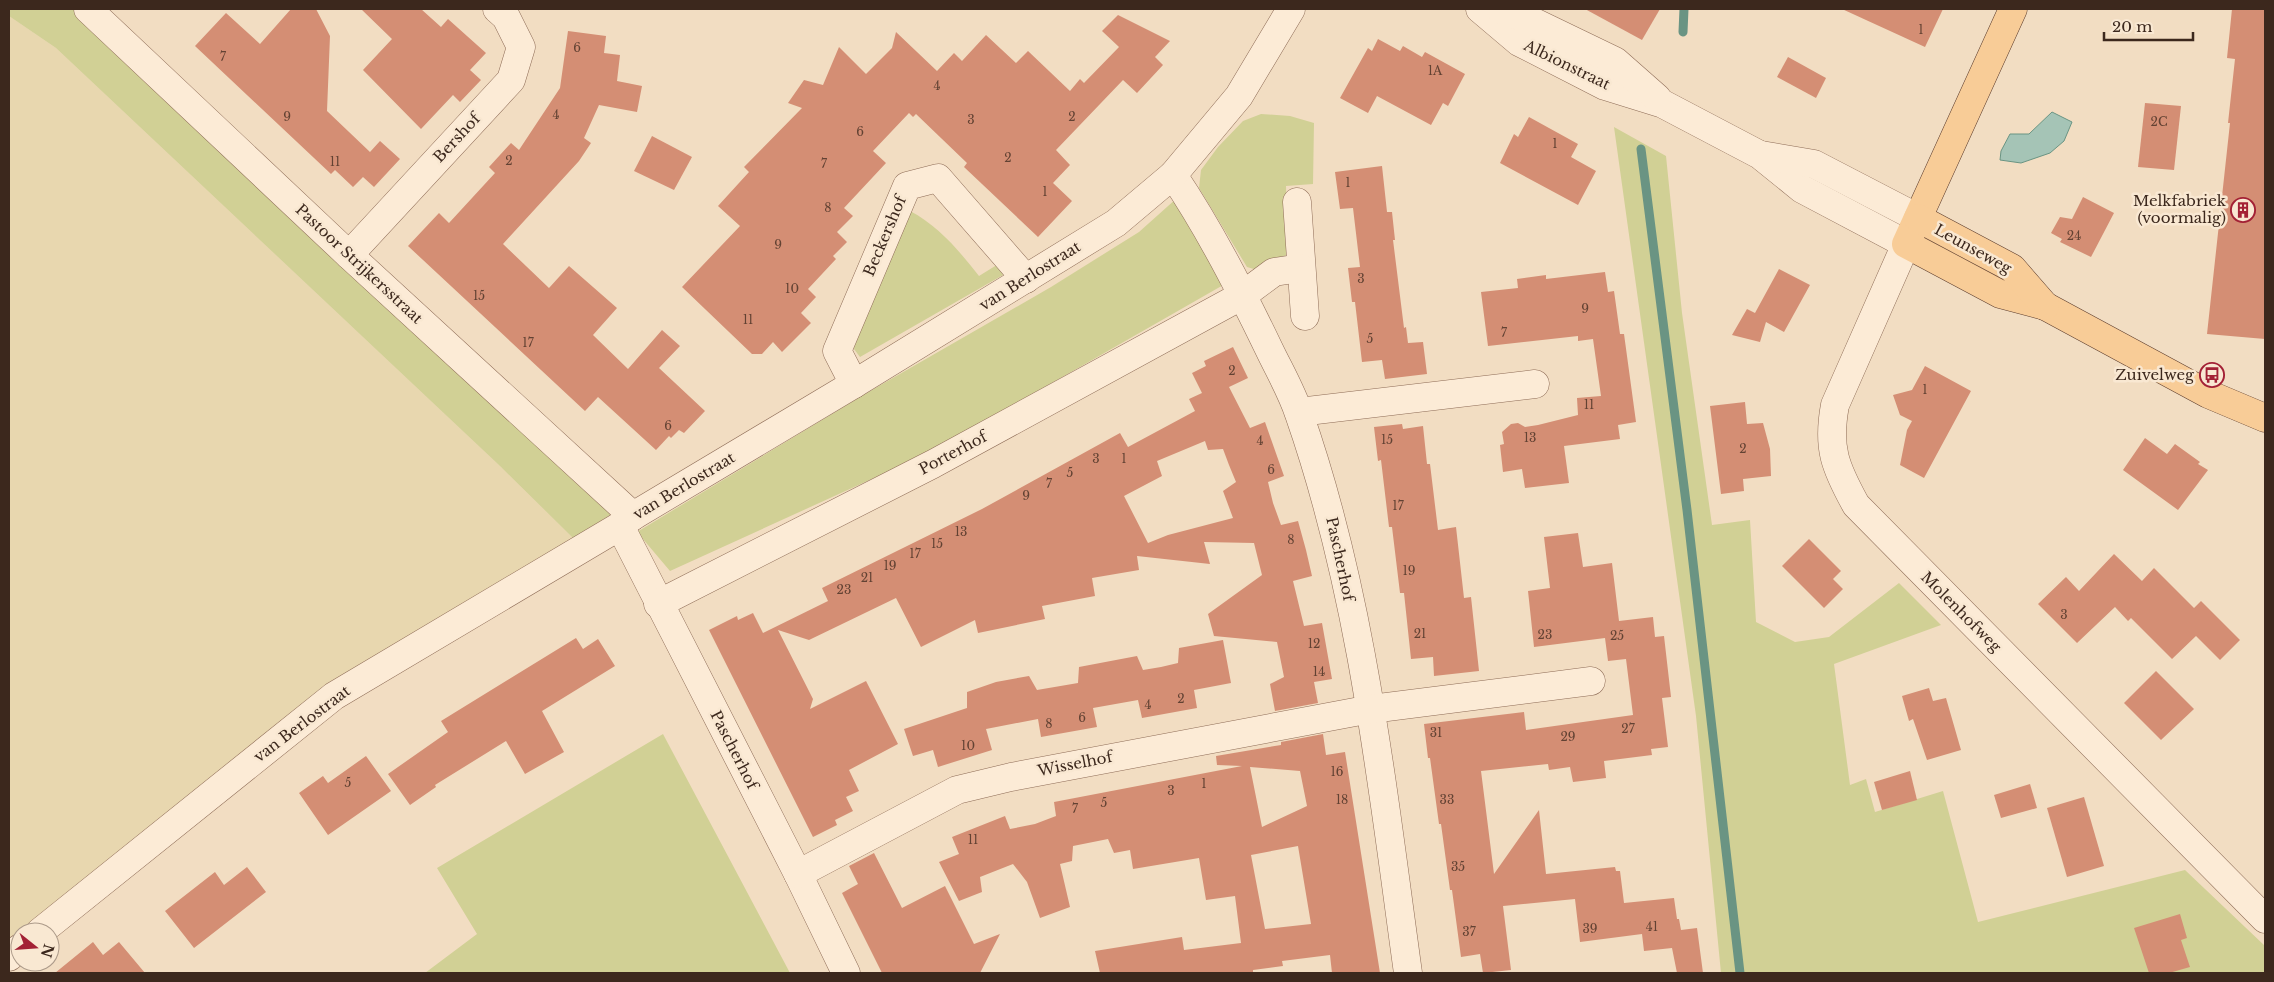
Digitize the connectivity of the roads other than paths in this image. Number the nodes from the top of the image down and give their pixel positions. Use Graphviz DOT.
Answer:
graph roads {
  1 [pos="88,9"];
  2 [pos="498,9"];
  3 [pos="1290,9"];
  4 [pos="1480,9"];
  5 [pos="1500,9"];
  6 [pos="2013,9"];
  7 [pos="1664,104"];
  8 [pos="1760,155"];
  9 [pos="1173,175"];
  10 [pos="1296,202"];
  11 [pos="1918,218"];
  12 [pos="1906,244"];
  13 [pos="349,256"];
  14 [pos="1301,268"];
  15 [pos="1026,279"];
  16 [pos="1244,295"];
  17 [pos="2045,306"];
  18 [pos="1305,316"];
  19 [pos="854,384"];
  20 [pos="1535,384"];
  21 [pos="1299,412"];
  22 [pos="2265,418"];
  23 [pos="626,521"];
  24 [pos="658,604"];
  25 [pos="1591,682"];
  26 [pos="1371,709"];
  27 [pos="798,874"];
  28 [pos="2265,918"];
  29 [pos="52,922"];
  30 [pos="846,973"];
  31 [pos="1408,973"];
  1 -- 13 [label="street, Pastoor Strijkersstraat"];
  2 -- 13 [label="street, Bershof"];
  3 -- 9 [label="street, van Berlostraat"];
  4 -- 7 [label="street, Albionstraat"];
  5 -- 7 [label="street, Albionstraat"];
  6 -- 11 [label="main road"];
  7 -- 8 [label="street, Albionstraat"];
  8 -- 11 [label="street, Albionstraat"];
  8 -- 12 [label="street, Albionstraat"];
  9 -- 15 [label="street, van Berlostraat"];
  9 -- 16 [label="street, Pascherhof"];
  10 -- 14 [label="street"];
  11 -- 12 [label="main road"];
  11 -- 17 [label="main road, Leunseweg"];
  12 -- 17 [label="main road, Leunseweg"];
  12 -- 28 [label="street, Molenhofweg"];
  13 -- 23 [label="street, Pastoor Strijkersstraat"];
  14 -- 16 [label="street"];
  14 -- 18 [label="street"];
  15 -- 19 [label="street, van Berlostraat"];
  15 -- 19 [label="street, Beckershof"];
  16 -- 21 [label="street, Pascherhof"];
  16 -- 24 [label="street, Porterhof"];
  17 -- 22 [label="main road, Leunseweg"];
  19 -- 23 [label="street, van Berlostraat"];
  20 -- 21 [label="street"];
  21 -- 26 [label="street, Pascherhof"];
  23 -- 24 [label="street, Pascherhof"];
  23 -- 29 [label="street, van Berlostraat"];
  24 -- 27 [label="street, Pascherhof"];
  25 -- 26 [label="street"];
  26 -- 27 [label="street, Wisselhof"];
  26 -- 31 [label="street, Pascherhof"];
  27 -- 30 [label="street, Pascherhof"];
}
